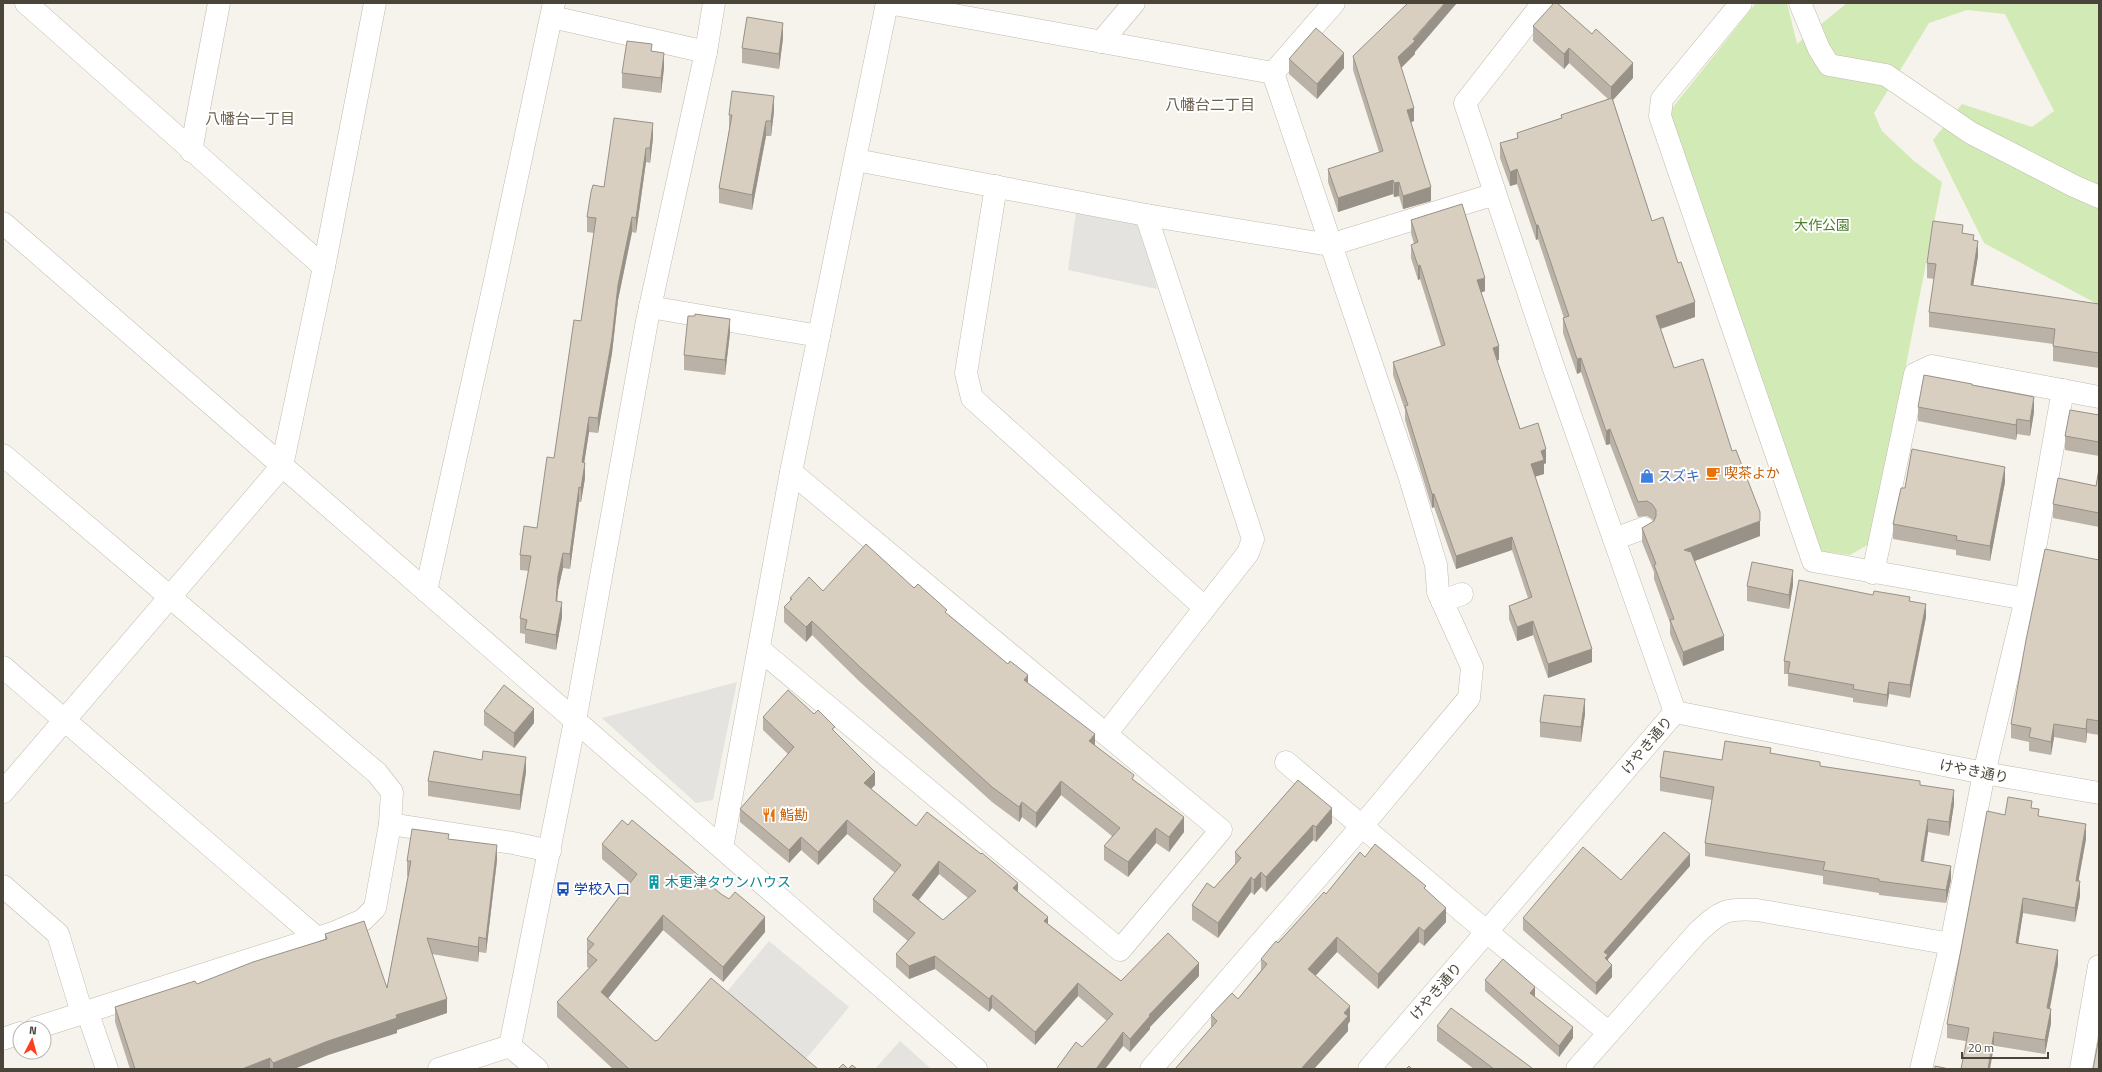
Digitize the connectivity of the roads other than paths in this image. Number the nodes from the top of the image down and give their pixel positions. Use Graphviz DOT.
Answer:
graph roads {
  1 [pos="26,3"];
  2 [pos="219,3"];
  3 [pos="376,3"];
  4 [pos="714,3"];
  5 [pos="888,3"];
  6 [pos="1134,3"];
  7 [pos="1334,3"];
  8 [pos="1543,3"];
  9 [pos="1800,3"];
  10 [pos="1730,7"];
  11 [pos="553,10"];
  12 [pos="1101,42"];
  13 [pos="706,52"];
  14 [pos="1273,73"];
  15 [pos="190,151"];
  16 [pos="856,160"];
  17 [pos="996,186"];
  18 [pos="1495,194"];
  19 [pos="2099,197"];
  20 [pos="1146,215"];
  21 [pos="3,223"];
  22 [pos="1330,245"];
  23 [pos="324,267"];
  24 [pos="650,307"];
  25 [pos="819,336"];
  26 [pos="2063,390"];
  27 [pos="2099,397"];
  28 [pos="3,455"];
  29 [pos="282,466"];
  30 [pos="791,472"];
  31 [pos="1644,528"];
  32 [pos="1614,539"];
  33 [pos="1873,573"];
  34 [pos="426,591"];
  35 [pos="170,597"];
  36 [pos="2026,600"];
  37 [pos="1205,608"];
  38 [pos="759,649"];
  39 [pos="3,666"];
  40 [pos="1674,712"];
  41 [pos="65,720"];
  42 [pos="576,721"];
  43 [pos="1106,734"];
  44 [pos="1286,762"];
  45 [pos="1984,773"];
  46 [pos="3,792"];
  47 [pos="2099,793"];
  48 [pos="390,824"];
  49 [pos="1362,826"];
  50 [pos="722,848"];
  51 [pos="550,851"];
  52 [pos="3,886"];
  53 [pos="1487,932"];
  54 [pos="317,938"];
  55 [pos="1951,944"];
  56 [pos="2098,976"];
  57 [pos="84,1012"];
  58 [pos="52,1023"];
  59 [pos="1609,1032"];
  60 [pos="510,1046"];
  61 [pos="107,1069"];
  62 [pos="438,1069"];
  63 [pos="537,1069"];
  64 [pos="976,1069"];
  65 [pos="1151,1069"];
  66 [pos="1369,1069"];
  67 [pos="1577,1069"];
  68 [pos="1921,1069"];
  69 [pos="2081,1069"];
  1 -- 15 [label="street"];
  2 -- 15 [label="street"];
  3 -- 23 [label="street"];
  4 -- 13 [label="street"];
  5 -- 12 [label="street"];
  5 -- 16 [label="street"];
  6 -- 12 [label="street"];
  7 -- 14 [label="street"];
  8 -- 18 [label="street"];
  9 -- 19 [label="street"];
  10 -- 33 [label="street"];
  11 -- 13 [label="street"];
  11 -- 34 [label="street"];
  12 -- 14 [label="street"];
  13 -- 24 [label="street"];
  14 -- 22 [label="street"];
  15 -- 23 [label="street"];
  16 -- 17 [label="street"];
  16 -- 25 [label="street"];
  17 -- 20 [label="street"];
  17 -- 37 [label="street"];
  18 -- 22 [label="street"];
  18 -- 32 [label="street"];
  20 -- 22 [label="street"];
  20 -- 37 [label="street"];
  21 -- 29 [label="street"];
  22 -- 49 [label="street"];
  23 -- 29 [label="street"];
  24 -- 25 [label="street"];
  24 -- 42 [label="street"];
  25 -- 30 [label="street"];
  26 -- 27 [label="street"];
  26 -- 33 [label="street"];
  26 -- 36 [label="street"];
  28 -- 35 [label="street"];
  29 -- 34 [label="street"];
  29 -- 35 [label="street"];
  30 -- 38 [label="street"];
  30 -- 43 [label="street"];
  31 -- 32 [label="street"];
  32 -- 40 [label="street"];
  33 -- 36 [label="street"];
  34 -- 42 [label="street"];
  35 -- 41 [label="street"];
  35 -- 48 [label="street"];
  36 -- 45 [label="street"];
  37 -- 43 [label="street"];
  38 -- 43 [label="street"];
  38 -- 50 [label="street"];
  39 -- 41 [label="street"];
  40 -- 45 [label="street, けやき通り"];
  40 -- 53 [label="street, けやき通り"];
  41 -- 46 [label="street"];
  41 -- 54 [label="street"];
  42 -- 50 [label="street"];
  42 -- 51 [label="street"];
  44 -- 49 [label="street"];
  45 -- 47 [label="street, けやき通り"];
  45 -- 55 [label="street"];
  48 -- 51 [label="street"];
  48 -- 54 [label="street"];
  49 -- 53 [label="street"];
  49 -- 65 [label="street"];
  50 -- 64 [label="street"];
  51 -- 60 [label="street"];
  52 -- 57 [label="street"];
  53 -- 59 [label="street"];
  53 -- 66 [label="street, けやき通り"];
  54 -- 57 [label="street"];
  55 -- 59 [label="street"];
  55 -- 68 [label="street"];
  56 -- 69 [label="street"];
  57 -- 58 [label="street"];
  57 -- 61 [label="street"];
  59 -- 67 [label="street"];
  60 -- 62 [label="street"];
  60 -- 63 [label="street"];
}
